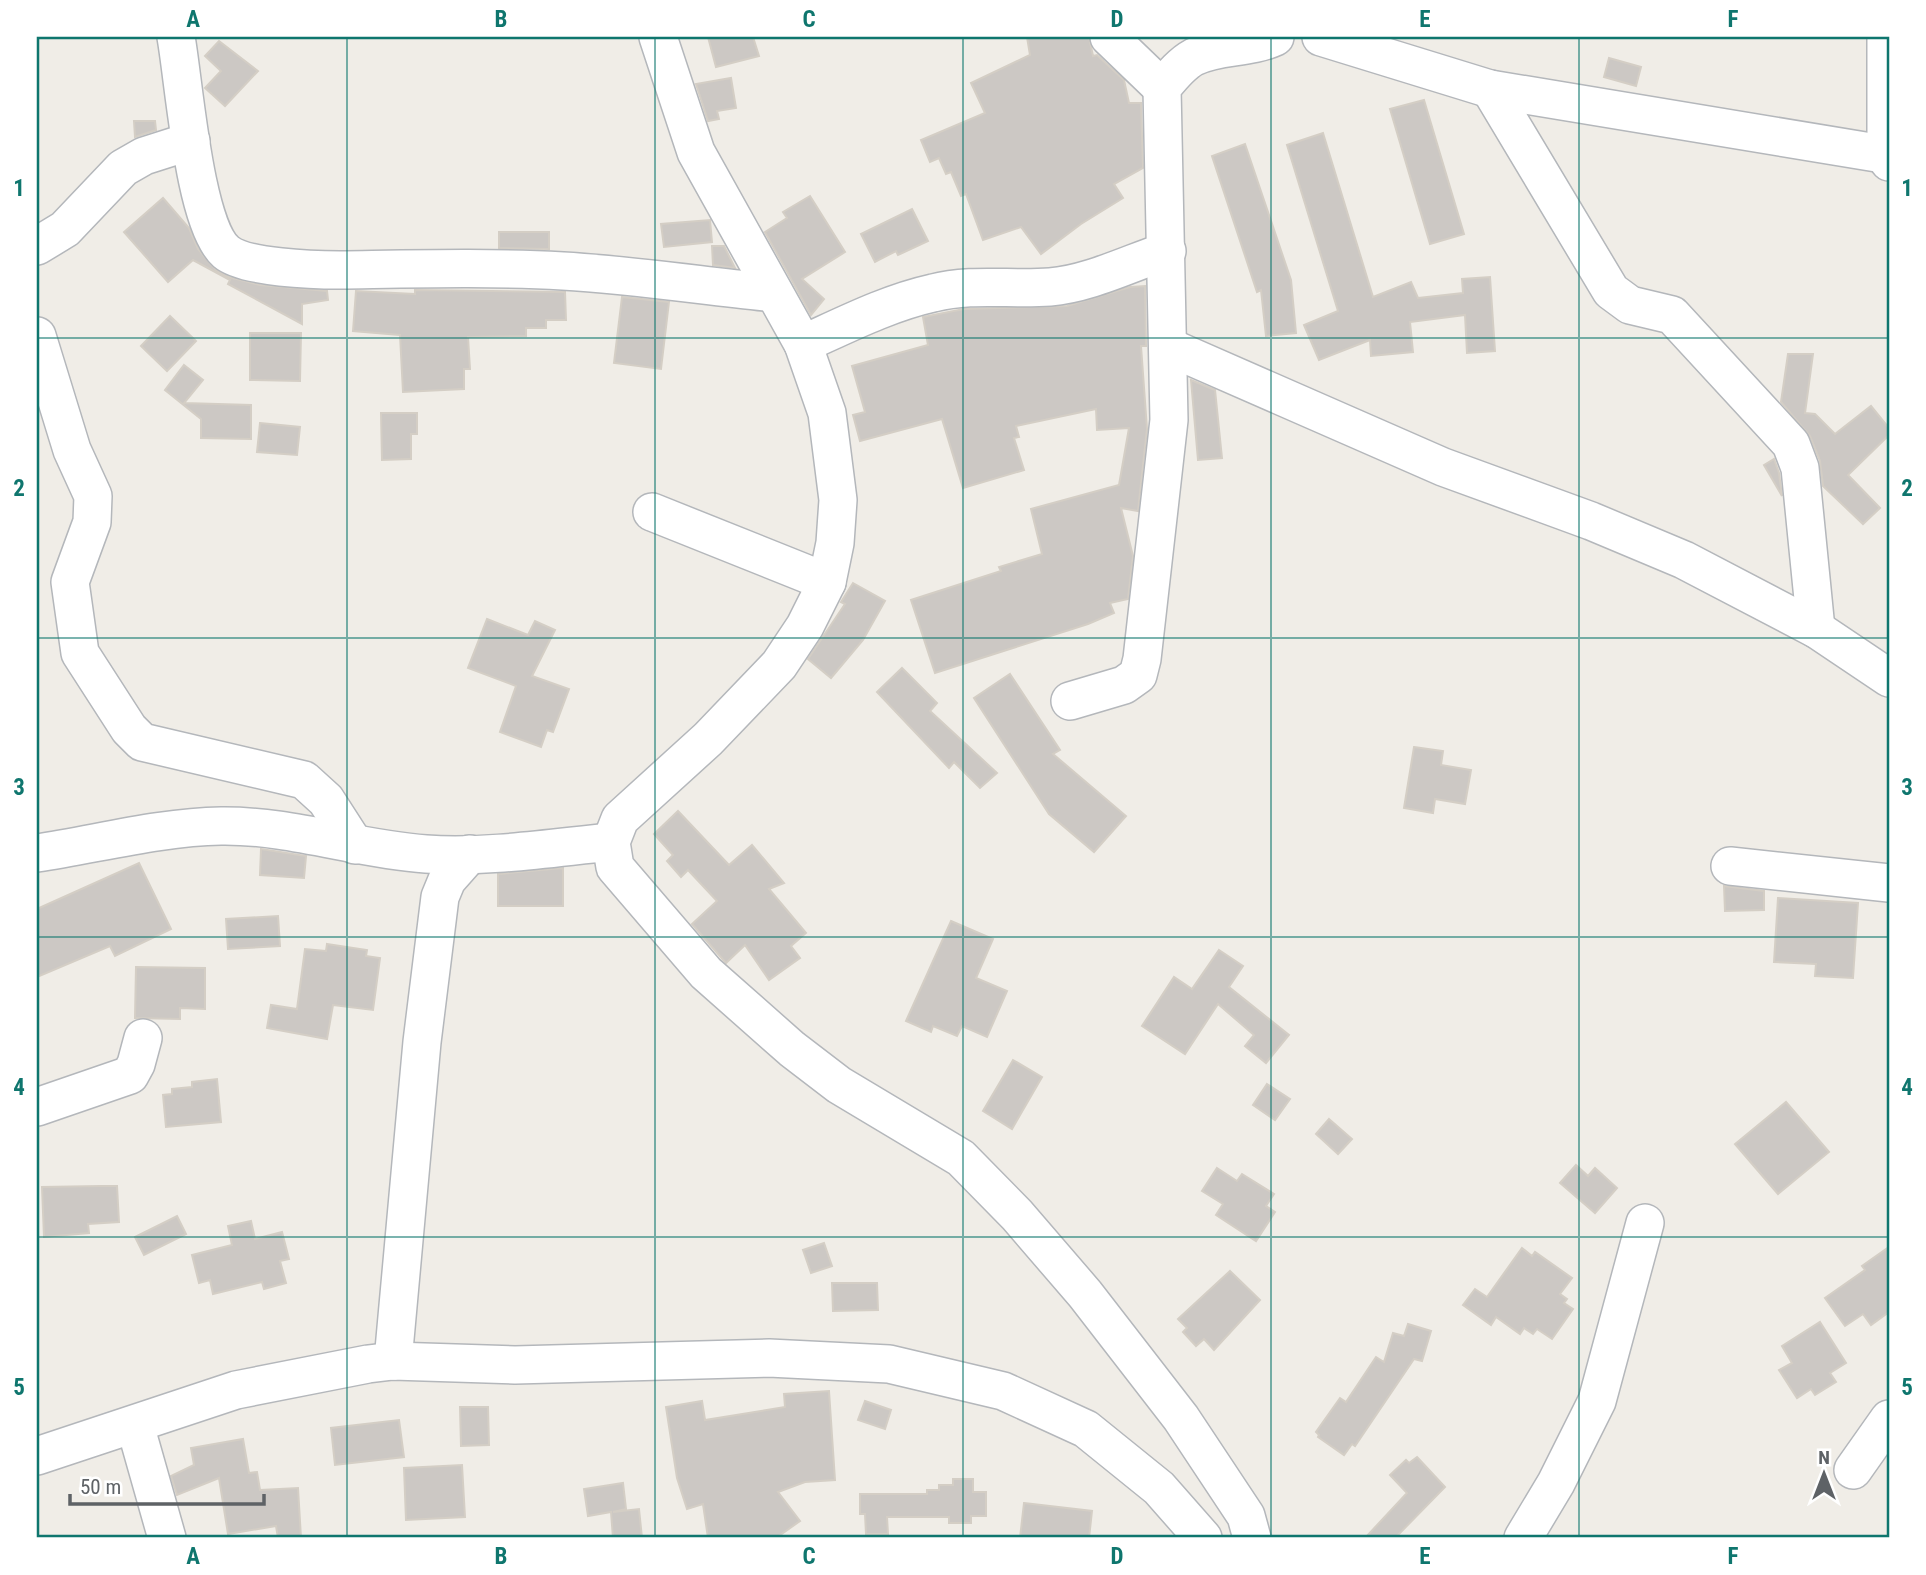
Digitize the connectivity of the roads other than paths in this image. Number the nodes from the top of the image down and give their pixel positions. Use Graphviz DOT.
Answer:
graph roads {
  1 [pos="176,37"];
  2 [pos="658,37"];
  3 [pos="1109,37"];
  4 [pos="1275,37"];
  5 [pos="1321,37"];
  6 [pos="1886,37"];
  7 [pos="1162,88"];
  8 [pos="1490,89"];
  9 [pos="191,141"];
  10 [pos="1888,158"];
  11 [pos="37,246"];
  12 [pos="1167,251"];
  13 [pos="774,293"];
  14 [pos="37,336"];
  15 [pos="803,344"];
  16 [pos="1169,347"];
  17 [pos="652,512"];
  18 [pos="827,582"];
  19 [pos="1816,629"];
  20 [pos="1889,678"];
  21 [pos="1070,701"];
  22 [pos="611,842"];
  23 [pos="355,845"];
  24 [pos="37,853"];
  25 [pos="470,854"];
  26 [pos="1730,866"];
  27 [pos="1889,884"];
  28 [pos="143,1038"];
  29 [pos="37,1107"];
  30 [pos="1645,1223"];
  31 [pos="393,1361"];
  32 [pos="1889,1419"];
  33 [pos="135,1425"];
  34 [pos="39,1450"];
  35 [pos="1853,1470"];
  36 [pos="167,1538"];
  37 [pos="1203,1538"];
  38 [pos="1252,1538"];
  39 [pos="1523,1538"];
  1 -- 9 [label="street"];
  2 -- 13 [label="street"];
  3 -- 7 [label="street"];
  4 -- 7 [label="street"];
  5 -- 8 [label="street"];
  6 -- 10 [label="street"];
  7 -- 12 [label="street"];
  8 -- 10 [label="street"];
  8 -- 19 [label="street"];
  9 -- 11 [label="street"];
  9 -- 13 [label="street"];
  12 -- 15 [label="street"];
  12 -- 16 [label="street"];
  13 -- 15 [label="street"];
  14 -- 23 [label="street"];
  15 -- 18 [label="street"];
  16 -- 19 [label="street"];
  16 -- 21 [label="street"];
  17 -- 18 [label="street"];
  18 -- 22 [label="street"];
  19 -- 20 [label="street"];
  22 -- 25 [label="street"];
  22 -- 38 [label="street"];
  23 -- 24 [label="street"];
  23 -- 25 [label="street"];
  25 -- 31 [label="street"];
  26 -- 27 [label="street"];
  28 -- 29 [label="street"];
  30 -- 39 [label="street"];
  31 -- 33 [label="street"];
  31 -- 37 [label="street"];
  32 -- 35 [label="street"];
  33 -- 34 [label="street"];
  33 -- 36 [label="street"];
}
